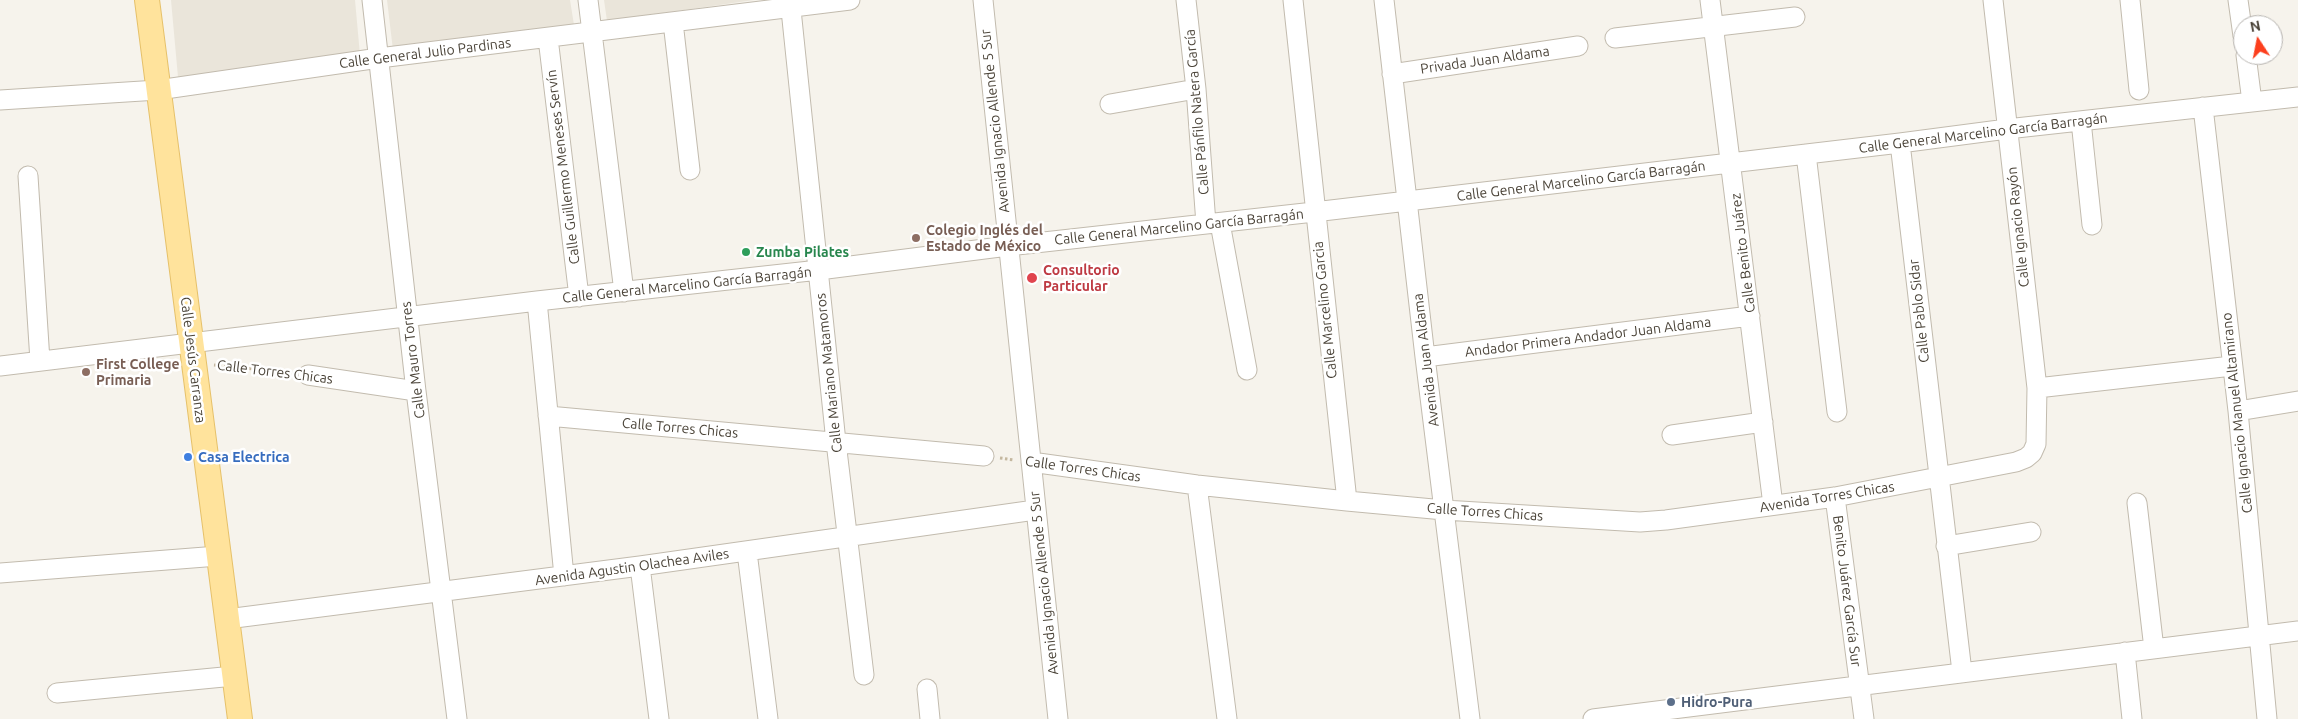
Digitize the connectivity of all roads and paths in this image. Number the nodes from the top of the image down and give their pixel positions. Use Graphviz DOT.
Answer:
graph roads {
  1 [pos="147,0"];
  2 [pos="372,0"];
  3 [pos="588,0"];
  4 [pos="850,0"];
  5 [pos="982,0"];
  6 [pos="1186,0"];
  7 [pos="1293,0"];
  8 [pos="1384,0"];
  9 [pos="1710,0"];
  10 [pos="1993,0"];
  11 [pos="2130,0"];
  12 [pos="2238,0"];
  13 [pos="790,4"];
  14 [pos="2240,15"];
  15 [pos="1795,17"];
  16 [pos="673,22"];
  17 [pos="1714,27"];
  18 [pos="593,32"];
  19 [pos="548,38"];
  20 [pos="1615,38"];
  21 [pos="1578,46"];
  22 [pos="379,58"];
  23 [pos="2247,65"];
  24 [pos="1392,74"];
  25 [pos="1196,89"];
  26 [pos="158,90"];
  27 [pos="2139,90"];
  28 [pos="2298,97"];
  29 [pos="0,100"];
  30 [pos="2252,102"];
  31 [pos="1110,104"];
  32 [pos="2203,107"];
  33 [pos="2082,121"];
  34 [pos="2008,129"];
  35 [pos="1900,143"];
  36 [pos="1806,154"];
  37 [pos="1732,163"];
  38 [pos="690,170"];
  39 [pos="28,176"];
  40 [pos="1407,201"];
  41 [pos="1314,212"];
  42 [pos="1213,224"];
  43 [pos="2092,225"];
  44 [pos="1008,246"];
  45 [pos="819,270"];
  46 [pos="624,292"];
  47 [pos="579,297"];
  48 [pos="537,302"];
  49 [pos="1750,316"];
  50 [pos="408,318"];
  51 [pos="193,354"];
  52 [pos="1425,357"];
  53 [pos="40,362"];
  54 [pos="0,366"];
  55 [pos="2232,366"];
  56 [pos="1247,370"];
  57 [pos="308,375"];
  58 [pos="2037,388"];
  59 [pos="416,391"];
  60 [pos="2298,401"];
  61 [pos="2238,411"];
  62 [pos="1837,412"];
  63 [pos="548,416"];
  64 [pos="1763,422"];
  65 [pos="1672,435"];
  66 [pos="836,442"];
  67 [pos="2032,453"];
  68 [pos="984,456"];
  69 [pos="1031,462"];
  70 [pos="1938,478"];
  71 [pos="1197,485"];
  72 [pos="1835,497"];
  73 [pos="1347,501"];
  74 [pos="2137,503"];
  75 [pos="1773,505"];
  76 [pos="1036,510"];
  77 [pos="1444,510"];
  78 [pos="1617,521"];
  79 [pos="2031,532"];
  80 [pos="849,538"];
  81 [pos="1946,546"];
  82 [pos="747,552"];
  83 [pos="218,556"];
  84 [pos="640,566"];
  85 [pos="0,573"];
  86 [pos="564,576"];
  87 [pos="440,592"];
  88 [pos="227,619"];
  89 [pos="2298,631"];
  90 [pos="2258,636"];
  91 [pos="2154,649"];
  92 [pos="2125,652"];
  93 [pos="1962,672"];
  94 [pos="864,675"];
  95 [pos="234,676"];
  96 [pos="1859,686"];
  97 [pos="927,689"];
  98 [pos="57,693"];
  99 [pos="1670,714"];
  100 [pos="240,719"];
  101 [pos="457,719"];
  102 [pos="659,719"];
  103 [pos="768,719"];
  104 [pos="930,719"];
  105 [pos="1058,719"];
  106 [pos="1227,719"];
  107 [pos="1470,719"];
  108 [pos="1593,719"];
  109 [pos="1864,719"];
  110 [pos="2132,719"];
  111 [pos="2267,719"];
  1 -- 26 [label="main road, Calle Jesús Carranza"];
  2 -- 22 [label="street, Calle Mauro Torres"];
  3 -- 18 [label="street"];
  4 -- 13 [label="street, Calle General Julio Pardinas"];
  5 -- 44 [label="street, Avenida Ignacio Allende 5 Sur"];
  6 -- 25 [label="street, Calle Pánfilo Natera García"];
  7 -- 41 [label="street, Calle Marcelino Garcia"];
  8 -- 24 [label="street, Avenida Juan Aldama"];
  9 -- 17 [label="street, Calle Benito Juárez"];
  10 -- 34 [label="street, Calle Ignacio Rayón"];
  11 -- 27 [label="street"];
  12 -- 14 [label="street"];
  13 -- 16 [label="street, Calle General Julio Pardinas"];
  13 -- 45 [label="street, Calle Mariano Matamoros"];
  15 -- 17 [label="street"];
  16 -- 18 [label="street, Calle General Julio Pardinas"];
  16 -- 38 [label="street"];
  17 -- 20 [label="street"];
  17 -- 37 [label="street, Calle Benito Juárez"];
  18 -- 19 [label="street, Calle General Julio Pardinas"];
  18 -- 46 [label="street"];
  19 -- 22 [label="street, Calle General Julio Pardinas"];
  19 -- 47 [label="street, Calle Guillermo Meneses Servín"];
  21 -- 24 [label="street, Privada Juan Aldama"];
  22 -- 26 [label="street, Calle General Julio Pardinas"];
  22 -- 50 [label="street, Calle Mauro Torres"];
  23 -- 30 [label="street"];
  24 -- 40 [label="street, Avenida Juan Aldama"];
  25 -- 31 [label="street"];
  25 -- 42 [label="street, Calle Pánfilo Natera García"];
  26 -- 29 [label="street, Calle General Julio Pardinas"];
  26 -- 51 [label="main road, Calle Jesús Carranza"];
  28 -- 30 [label="street, Calle General Marcelino García Barragán"];
  30 -- 32 [label="street, Calle General Marcelino García Barragán"];
  32 -- 33 [label="street, Calle General Marcelino García Barragán"];
  32 -- 55 [label="street, Calle Ignacio Manuel Altamirano"];
  33 -- 34 [label="street, Calle General Marcelino García Barragán"];
  33 -- 43 [label="street"];
  34 -- 35 [label="street, Calle General Marcelino García Barragán"];
  34 -- 58 [label="street, Calle Ignacio Rayón"];
  35 -- 36 [label="street, Calle General Marcelino García Barragán"];
  35 -- 70 [label="street, Calle Pablo Sidar"];
  36 -- 37 [label="street, Calle General Marcelino García Barragán"];
  36 -- 62 [label="street"];
  37 -- 40 [label="street, Calle General Marcelino García Barragán"];
  37 -- 49 [label="street, Calle Benito Juárez"];
  39 -- 53 [label="street"];
  40 -- 41 [label="street, Calle General Marcelino García Barragán"];
  40 -- 52 [label="street, Avenida Juan Aldama"];
  41 -- 42 [label="street, Calle General Marcelino García Barragán"];
  41 -- 73 [label="street, Calle Marcelino Garcia"];
  42 -- 44 [label="street, Calle General Marcelino García Barragán"];
  42 -- 56 [label="street, Calle Pánfilo Natera García"];
  44 -- 45 [label="street, Calle General Marcelino García Barragán"];
  44 -- 69 [label="street, Avenida Ignacio Allende 5 Sur"];
  45 -- 46 [label="street, Calle General Marcelino García Barragán"];
  45 -- 66 [label="street, Calle Mariano Matamoros"];
  46 -- 47 [label="street, Calle General Marcelino García Barragán"];
  47 -- 48 [label="street, Calle General Marcelino García Barragán"];
  48 -- 50 [label="street, Calle General Marcelino García Barragán"];
  48 -- 63 [label="street"];
  49 -- 52 [label="street, Andador Primera Andador Juan Aldama"];
  49 -- 64 [label="street, Calle Benito Juárez"];
  50 -- 51 [label="street, Calle General Marcelino García Barragán"];
  50 -- 59 [label="street, Calle Mauro Torres"];
  51 -- 53 [label="street, Calle General Marcelino García Barragán"];
  51 -- 57 [label="path, Calle Torres Chicas"];
  51 -- 83 [label="main road, Calle Jesús Carranza"];
  52 -- 77 [label="street, Avenida Juan Aldama"];
  53 -- 54 [label="street, Calle General Marcelino García Barragán"];
  55 -- 58 [label="street"];
  55 -- 61 [label="street, Calle Ignacio Manuel Altamirano"];
  57 -- 59 [label="street, Calle Torres Chicas"];
  58 -- 67 [label="street, Calle Ignacio Rayón"];
  59 -- 87 [label="street, Calle Mauro Torres"];
  60 -- 61 [label="street"];
  61 -- 90 [label="street, Calle Ignacio Manuel Altamirano"];
  63 -- 66 [label="street, Calle Torres Chicas"];
  63 -- 86 [label="street"];
  64 -- 65 [label="street"];
  64 -- 75 [label="street, Calle Benito Juárez"];
  66 -- 68 [label="street, Calle Torres Chicas"];
  66 -- 80 [label="street, Calle Mariano Matamoros"];
  67 -- 70 [label="street, Avenida Torres Chicas"];
  68 -- 69 [label="path, Calle Torres Chicas"];
  69 -- 71 [label="street, Calle Torres Chicas"];
  69 -- 76 [label="street, Avenida Ignacio Allende 5 Sur"];
  70 -- 72 [label="street, Avenida Torres Chicas"];
  70 -- 81 [label="street, Calle Pablo Sidar"];
  71 -- 73 [label="street, Calle Torres Chicas"];
  71 -- 106 [label="street"];
  72 -- 75 [label="street, Avenida Torres Chicas"];
  72 -- 96 [label="street, Benito Juárez García Sur"];
  73 -- 77 [label="street, Calle Torres Chicas"];
  74 -- 91 [label="street"];
  75 -- 78 [label="street, Avenida Torres Chicas"];
  76 -- 80 [label="street, Avenida Agustin Olachea Aviles"];
  76 -- 105 [label="street, Avenida Ignacio Allende 5 Sur"];
  77 -- 78 [label="street, Calle Torres Chicas"];
  77 -- 107 [label="street, Avenida Juan Aldama"];
  79 -- 81 [label="street"];
  80 -- 82 [label="street, Avenida Agustin Olachea Aviles"];
  80 -- 94 [label="street, Calle Mariano Matamoros"];
  81 -- 93 [label="street, Calle Pablo Sidar"];
  82 -- 84 [label="street, Avenida Agustin Olachea Aviles"];
  82 -- 103 [label="street"];
  83 -- 85 [label="street"];
  83 -- 88 [label="main road, Calle Jesús Carranza"];
  84 -- 86 [label="street, Avenida Agustin Olachea Aviles"];
  84 -- 102 [label="street"];
  86 -- 87 [label="street, Avenida Agustin Olachea Aviles"];
  87 -- 88 [label="street, Avenida Agustin Olachea Aviles"];
  87 -- 101 [label="street, Calle Mauro Torres"];
  88 -- 95 [label="main road, Calle Jesús Carranza"];
  89 -- 90 [label="street"];
  90 -- 91 [label="street"];
  90 -- 111 [label="street, Calle Ignacio Manuel Altamirano"];
  91 -- 92 [label="street"];
  92 -- 93 [label="street"];
  92 -- 110 [label="street"];
  93 -- 96 [label="street"];
  95 -- 98 [label="street"];
  95 -- 100 [label="main road, Calle Jesús Carranza"];
  96 -- 99 [label="street"];
  96 -- 109 [label="street, Benito Juárez García Sur"];
  97 -- 104 [label="street"];
  99 -- 108 [label="street"];
}
